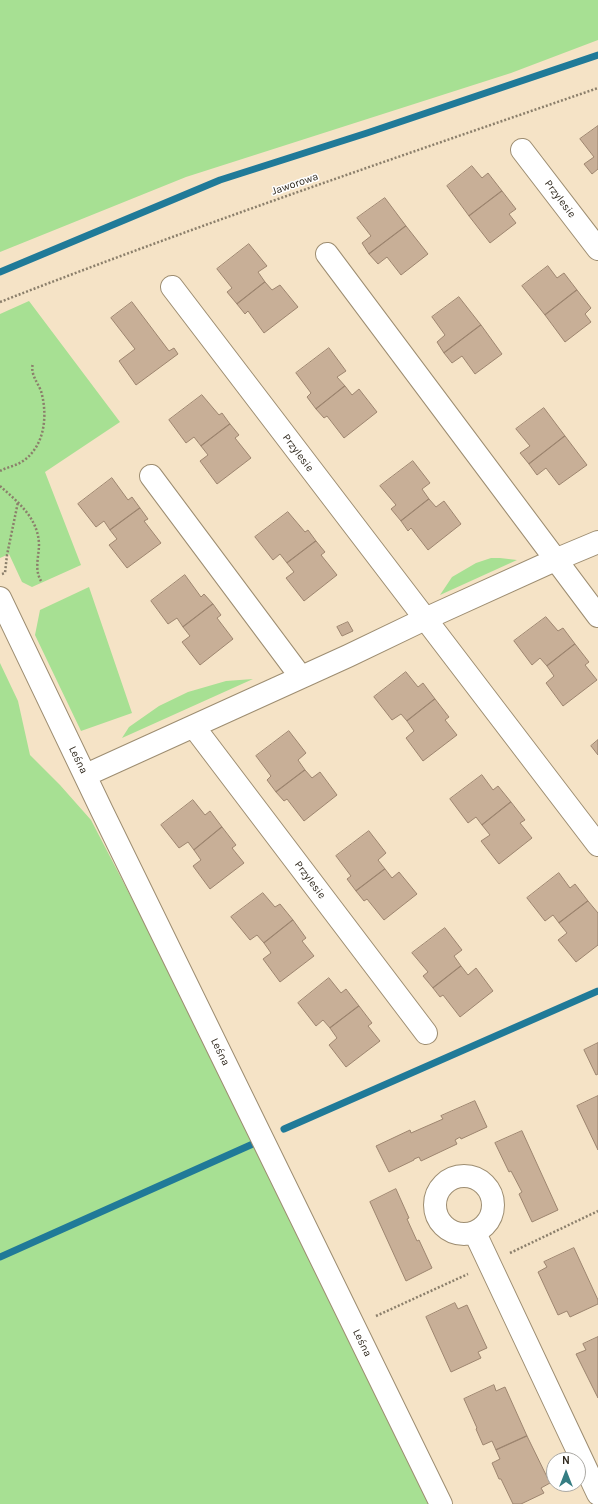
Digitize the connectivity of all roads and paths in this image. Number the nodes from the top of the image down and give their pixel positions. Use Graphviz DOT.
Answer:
graph roads {
  1 [pos="598,88"];
  2 [pos="522,150"];
  3 [pos="598,249"];
  4 [pos="327,254"];
  5 [pos="172,287"];
  6 [pos="0,302"];
  7 [pos="33,363"];
  8 [pos="0,471"];
  9 [pos="151,476"];
  10 [pos="0,486"];
  11 [pos="18,502"];
  12 [pos="598,542"];
  13 [pos="555,560"];
  14 [pos="0,575"];
  15 [pos="41,581"];
  16 [pos="0,598"];
  17 [pos="598,616"];
  18 [pos="424,619"];
  19 [pos="301,677"];
  20 [pos="194,727"];
  21 [pos="86,775"];
  22 [pos="598,845"];
  23 [pos="426,1033"];
  24 [pos="475,1232"];
  25 [pos="598,1494"];
  26 [pos="441,1504"];
  1 -- 6 [label="path, Jaworowa"];
  2 -- 3 [label="street, Przylesie"];
  4 -- 13 [label="street"];
  5 -- 18 [label="street, Przylesie"];
  7 -- 8 [label="path"];
  9 -- 19 [label="street"];
  10 -- 11 [label="path"];
  11 -- 14 [label="path"];
  11 -- 15 [label="path"];
  12 -- 13 [label="street"];
  13 -- 17 [label="street"];
  13 -- 18 [label="street"];
  16 -- 21 [label="street, Leśna"];
  18 -- 19 [label="street"];
  18 -- 22 [label="street, Przylesie"];
  19 -- 20 [label="street"];
  20 -- 21 [label="street"];
  20 -- 23 [label="street, Przylesie"];
  21 -- 26 [label="street, Leśna"];
  24 -- 25 [label="street"];
}
